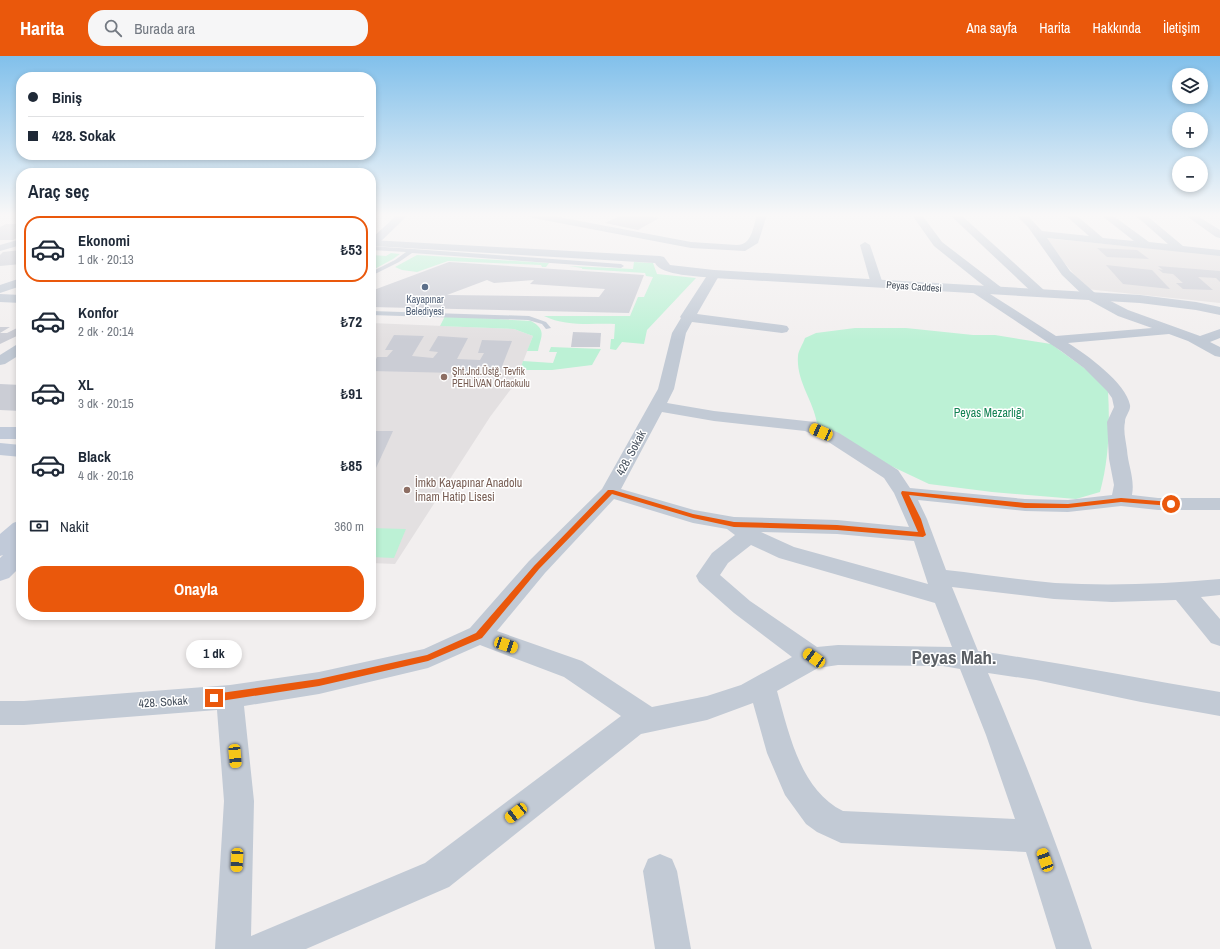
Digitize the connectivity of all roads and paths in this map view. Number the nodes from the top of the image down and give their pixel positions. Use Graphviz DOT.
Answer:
graph roads {
  1 [pos="403,257"];
  2 [pos="490,257"];
  3 [pos="596,257"];
  4 [pos="662,257"];
  5 [pos="869,257"];
  6 [pos="954,257"];
  7 [pos="1001,257"];
  8 [pos="1054,257"];
  9 [pos="660,260"];
  10 [pos="621,266"];
  11 [pos="376,272"];
  12 [pos="714,274"];
  13 [pos="16,284"];
  14 [pos="877,284"];
  15 [pos="0,289"];
  16 [pos="975,290"];
  17 [pos="998,291"];
  18 [pos="1042,294"];
  19 [pos="1091,296"];
  20 [pos="0,298"];
  21 [pos="16,299"];
  22 [pos="1196,306"];
  23 [pos="1220,306"];
  24 [pos="1220,312"];
  25 [pos="376,313"];
  26 [pos="687,317"];
  27 [pos="548,328"];
  28 [pos="782,329"];
  29 [pos="1171,330"];
  30 [pos="1220,333"];
  31 [pos="1053,340"];
  32 [pos="1199,341"];
  33 [pos="16,351"];
  34 [pos="1220,353"];
  35 [pos="2,359"];
  36 [pos="16,359"];
  37 [pos="657,406"];
  38 [pos="0,433"];
  39 [pos="16,433"];
  40 [pos="0,449"];
  41 [pos="16,451"];
  42 [pos="610,492"];
  43 [pos="904,493"];
  44 [pos="1121,500"];
  45 [pos="1220,504"];
  46 [pos="742,529"];
  47 [pos="16,533"];
  48 [pos="923,535"];
  49 [pos="0,548"];
  50 [pos="16,557"];
  51 [pos="0,572"];
  52 [pos="941,587"];
  53 [pos="1220,587"];
  54 [pos="1182,591"];
  55 [pos="479,636"];
  56 [pos="1220,636"];
  57 [pos="814,658"];
  58 [pos="970,660"];
  59 [pos="762,686"];
  60 [pos="230,697"];
  61 [pos="1220,704"];
  62 [pos="0,713"];
  63 [pos="649,720"];
  64 [pos="1036,836"];
  65 [pos="660,871"];
  66 [pos="232,949"];
  67 [pos="264,949"];
  68 [pos="673,949"];
  69 [pos="1074,949"];
  1 -- 11 [label="lane"];
  2 -- 10 [label="lane"];
  3 -- 9 [label="street, Peyas Caddesi"];
  4 -- 9 [label="street"];
  5 -- 14 [label="street"];
  6 -- 17 [label="street"];
  7 -- 18 [label="street"];
  8 -- 19 [label="street"];
  9 -- 12 [label="street, Peyas Caddesi"];
  12 -- 14 [label="street, Peyas Caddesi"];
  12 -- 26 [label="street, 428. Sokak"];
  13 -- 15 [label="street"];
  14 -- 16 [label="street, Peyas Caddesi"];
  16 -- 17 [label="street, Peyas Caddesi"];
  16 -- 31 [label="street"];
  17 -- 18 [label="street, Peyas Caddesi"];
  18 -- 19 [label="street, Peyas Caddesi"];
  19 -- 22 [label="street, Peyas Caddesi"];
  19 -- 29 [label="street"];
  20 -- 21 [label="street"];
  22 -- 23 [label="street"];
  22 -- 24 [label="street, Peyas Caddesi"];
  25 -- 27 [label="lane"];
  26 -- 28 [label="street"];
  26 -- 37 [label="street, 428. Sokak"];
  29 -- 31 [label="street"];
  29 -- 32 [label="street"];
  30 -- 32 [label="street"];
  31 -- 44 [label="street"];
  32 -- 34 [label="street"];
  33 -- 35 [label="street"];
  35 -- 36 [label="street"];
  37 -- 42 [label="street, 428. Sokak"];
  37 -- 43 [label="street"];
  38 -- 39 [label="main road"];
  40 -- 41 [label="main road"];
  42 -- 46 [label="street"];
  42 -- 55 [label="street, 428. Sokak"];
  43 -- 44 [label="street"];
  43 -- 48 [label="street"];
  44 -- 45 [label="street"];
  46 -- 48 [label="street"];
  46 -- 52 [label="street"];
  46 -- 57 [label="street"];
  47 -- 49 [label="main road"];
  48 -- 52 [label="street"];
  50 -- 51 [label="main road"];
  52 -- 54 [label="street"];
  52 -- 58 [label="street"];
  53 -- 54 [label="street"];
  54 -- 56 [label="street"];
  55 -- 60 [label="street, 428. Sokak"];
  55 -- 63 [label="street"];
  57 -- 58 [label="street"];
  57 -- 59 [label="street"];
  58 -- 61 [label="street"];
  58 -- 64 [label="street"];
  59 -- 63 [label="street"];
  59 -- 64 [label="street"];
  60 -- 62 [label="street, 428. Sokak"];
  60 -- 66 [label="street"];
  63 -- 67 [label="street"];
  64 -- 69 [label="street"];
  65 -- 68 [label="street"];
}
